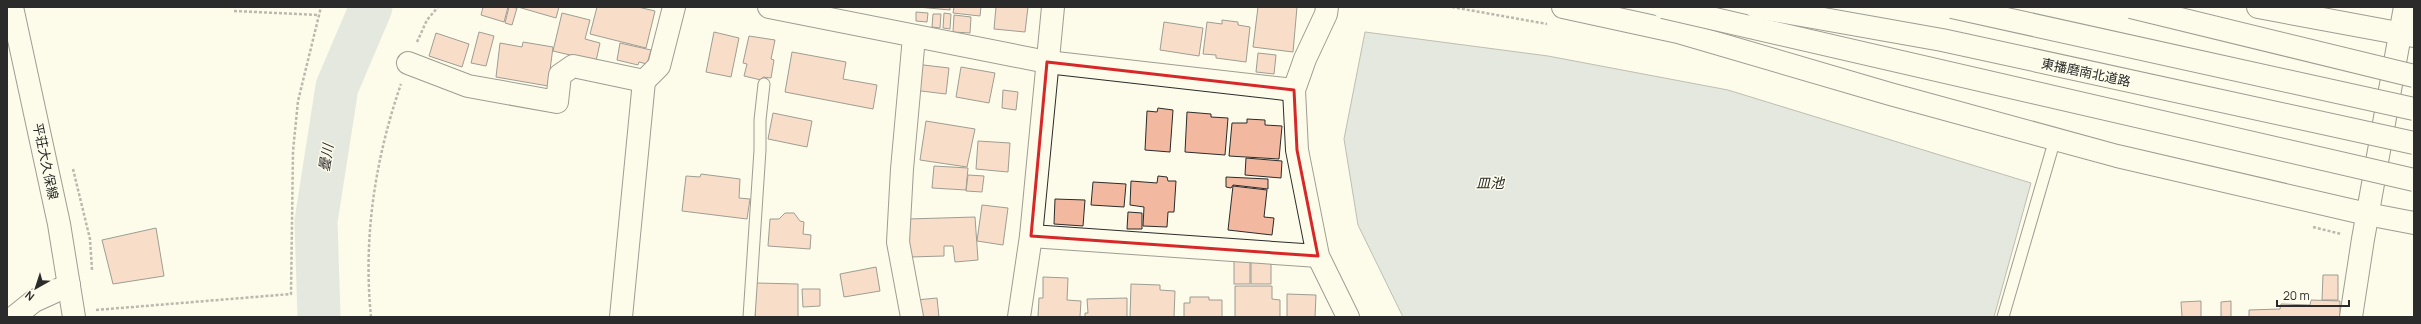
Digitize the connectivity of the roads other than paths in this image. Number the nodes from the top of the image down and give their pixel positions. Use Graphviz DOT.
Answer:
graph roads {
  1 [pos="12,7"];
  2 [pos="674,7"];
  3 [pos="769,7"];
  4 [pos="1053,7"];
  5 [pos="1327,7"];
  6 [pos="1563,7"];
  7 [pos="1663,7"];
  8 [pos="1756,7"];
  9 [pos="1952,7"];
  10 [pos="2131,7"];
  11 [pos="2258,7"];
  12 [pos="2404,7"];
  13 [pos="2406,34"];
  14 [pos="914,37"];
  15 [pos="1047,62"];
  16 [pos="408,63"];
  17 [pos="2414,76"];
  18 [pos="644,81"];
  19 [pos="764,84"];
  20 [pos="1294,90"];
  21 [pos="2414,109"];
  22 [pos="2055,139"];
  23 [pos="2414,143"];
  24 [pos="2414,180"];
  25 [pos="2367,214"];
  26 [pos="2414,223"];
  27 [pos="1031,236"];
  28 [pos="1318,256"];
  29 [pos="69,285"];
  30 [pos="14,317"];
  31 [pos="74,317"];
  32 [pos="620,317"];
  33 [pos="749,317"];
  34 [pos="912,317"];
  35 [pos="1019,317"];
  36 [pos="1348,317"];
  37 [pos="2003,317"];
  38 [pos="2351,317"];
  1 -- 29 [label="main road, 平荘大久保線"];
  2 -- 18 [label="main road"];
  3 -- 14 [label="main road"];
  4 -- 15 [label="main road"];
  5 -- 20 [label="main road"];
  6 -- 22 [label="main road"];
  7 -- 24 [label="main road, bridge"];
  8 -- 23 [label="main road, 東播磨南北道路, bridge"];
  9 -- 21 [label="main road, bridge"];
  10 -- 17 [label="main road, bridge"];
  11 -- 13 [label="main road"];
  12 -- 13 [label="main road"];
  13 -- 25 [label="main road"];
  14 -- 15 [label="main road"];
  14 -- 34 [label="main road"];
  15 -- 20 [label="main road"];
  15 -- 27 [label="main road"];
  16 -- 18 [label="main road"];
  18 -- 32 [label="main road"];
  19 -- 33 [label="lane"];
  20 -- 28 [label="main road"];
  22 -- 25 [label="main road"];
  22 -- 37 [label="lane"];
  25 -- 26 [label="main road"];
  25 -- 38 [label="main road"];
  27 -- 28 [label="main road"];
  27 -- 35 [label="main road"];
  28 -- 36 [label="main road"];
  29 -- 30 [label="main road"];
  29 -- 31 [label="main road, 平荘大久保線"];
}
